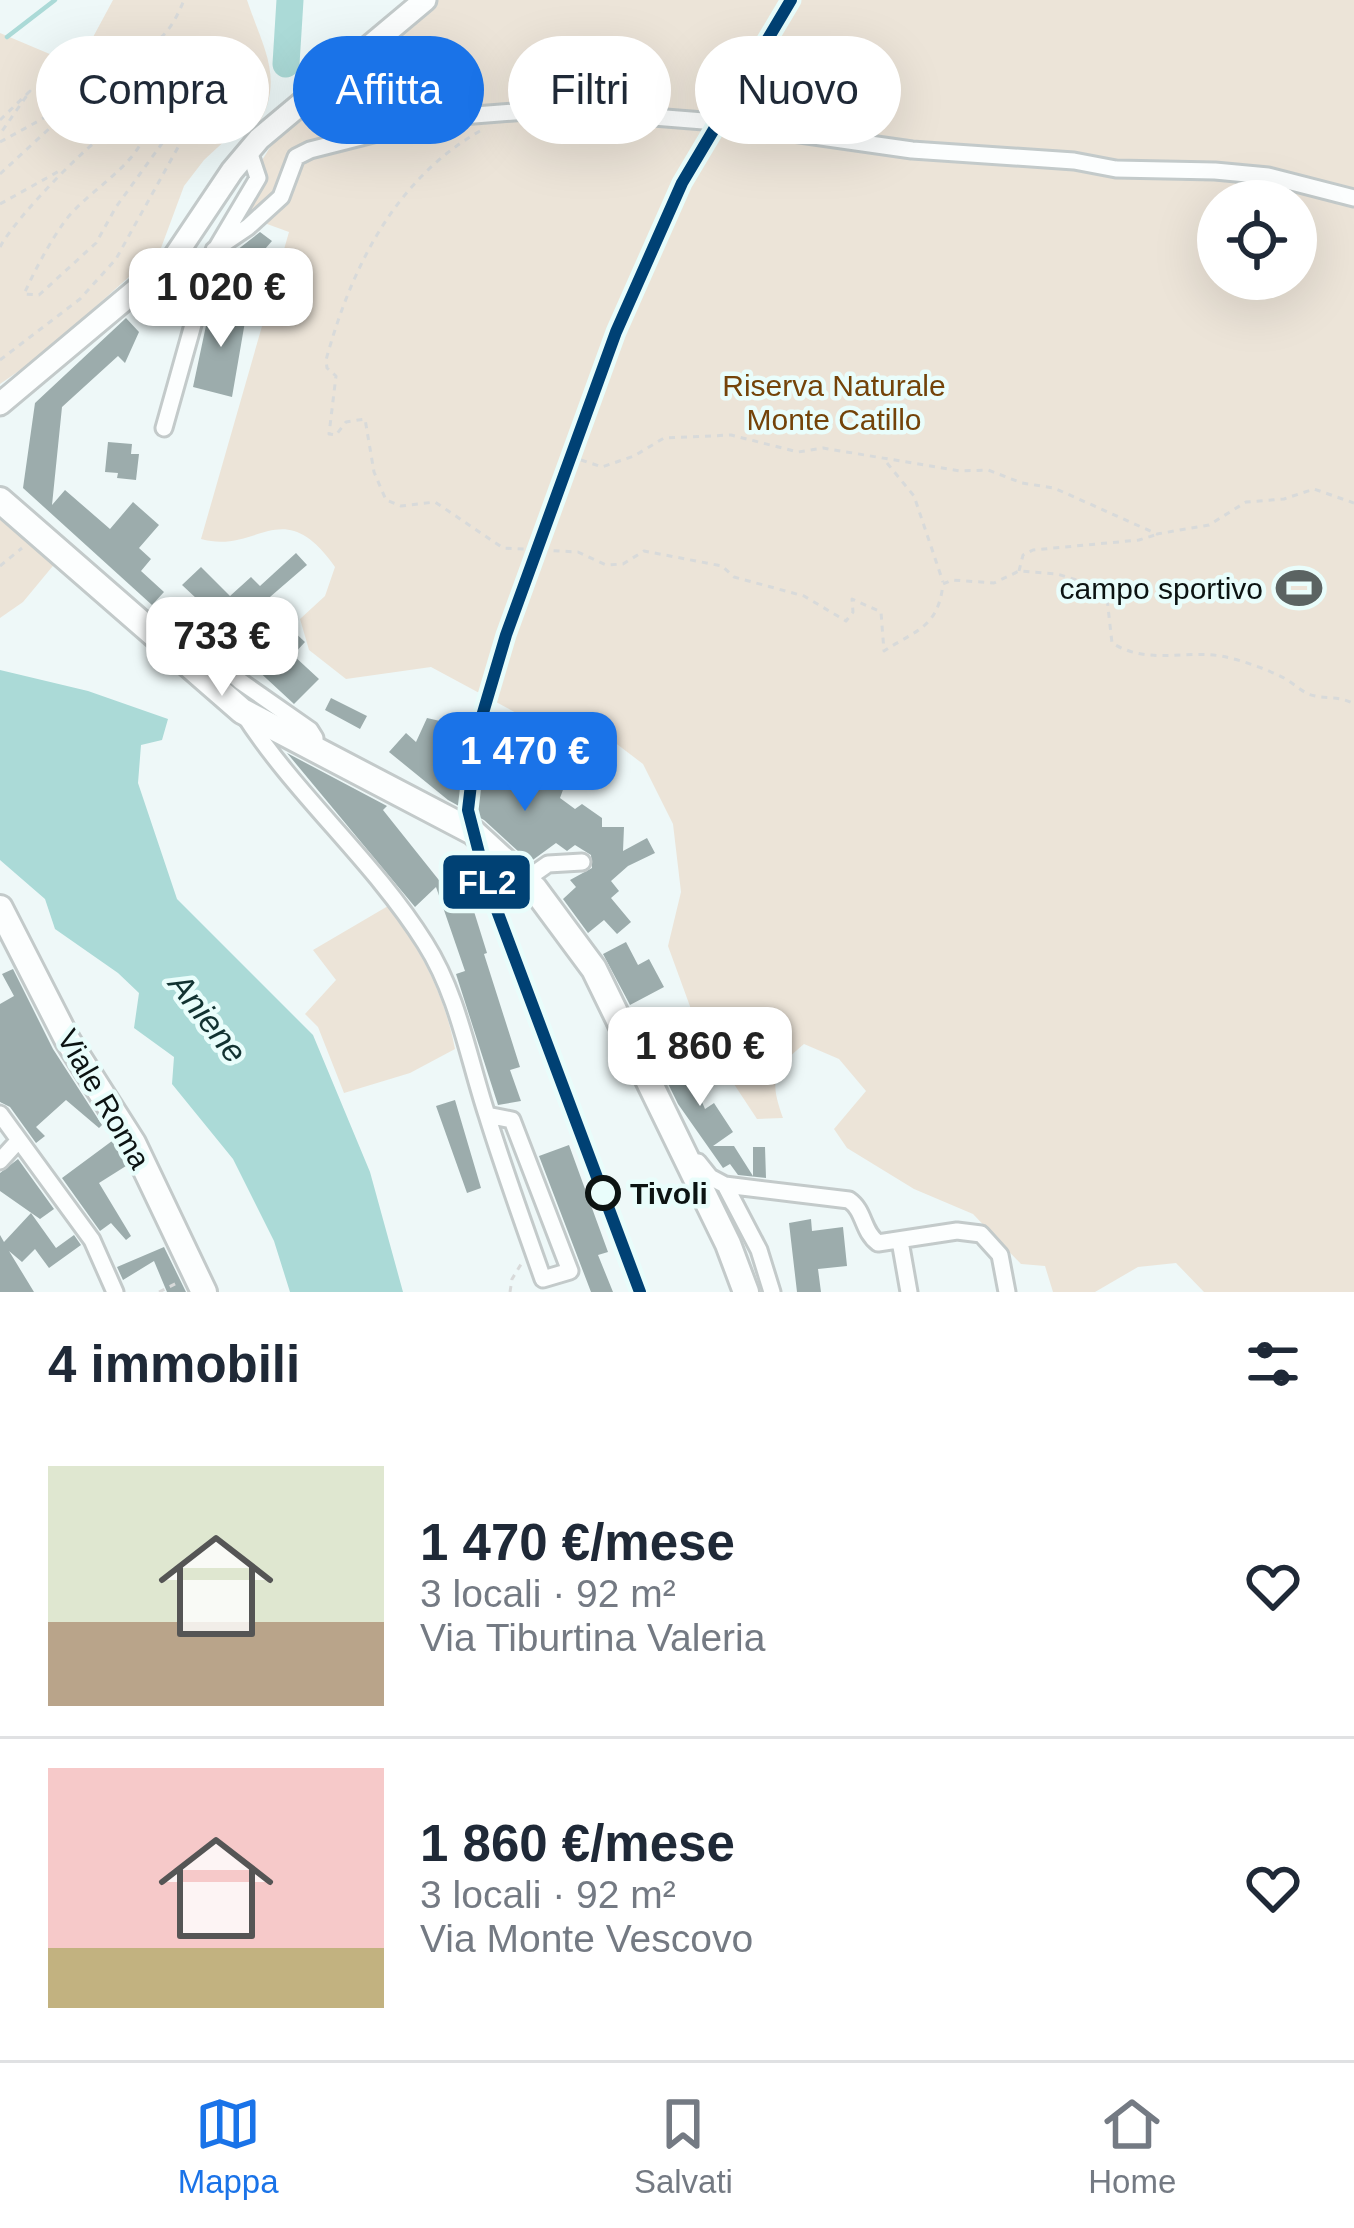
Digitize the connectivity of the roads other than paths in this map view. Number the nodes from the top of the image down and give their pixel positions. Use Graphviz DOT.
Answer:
graph roads {
  1 [pos="425,0"];
  2 [pos="249,151"];
  3 [pos="1354,198"];
  4 [pos="214,250"];
  5 [pos="2,406"];
  6 [pos="164,428"];
  7 [pos="0,500"];
  8 [pos="176,626"];
  9 [pos="242,711"];
  10 [pos="314,749"];
  11 [pos="582,862"];
  12 [pos="525,880"];
  13 [pos="0,908"];
  14 [pos="665,1112"];
  15 [pos="0,1114"];
  16 [pos="487,1115"];
  17 [pos="19,1140"];
  18 [pos="0,1161"];
  19 [pos="725,1185"];
  20 [pos="900,1241"];
  21 [pos="545,1286"];
  22 [pos="116,1292"];
  23 [pos="204,1292"];
  24 [pos="746,1292"];
  25 [pos="772,1292"];
  26 [pos="909,1292"];
  27 [pos="1007,1292"];
  1 -- 2 [label="main road"];
  2 -- 4 [label="street"];
  2 -- 5 [label="main road"];
  3 -- 4 [label="street"];
  4 -- 6 [label="street"];
  7 -- 9 [label="main road"];
  8 -- 10 [label="street"];
  9 -- 10 [label="main road"];
  9 -- 16 [label="street"];
  10 -- 12 [label="main road"];
  11 -- 12 [label="street"];
  12 -- 14 [label="main road"];
  13 -- 23 [label="main road, Viale Roma"];
  14 -- 19 [label="street"];
  14 -- 24 [label="main road"];
  15 -- 17 [label="street"];
  16 -- 21 [label="street"];
  16 -- 21 [label="street"];
  17 -- 18 [label="street"];
  17 -- 22 [label="street"];
  19 -- 20 [label="street"];
  19 -- 25 [label="street"];
  20 -- 26 [label="street"];
  20 -- 27 [label="street"];
}
